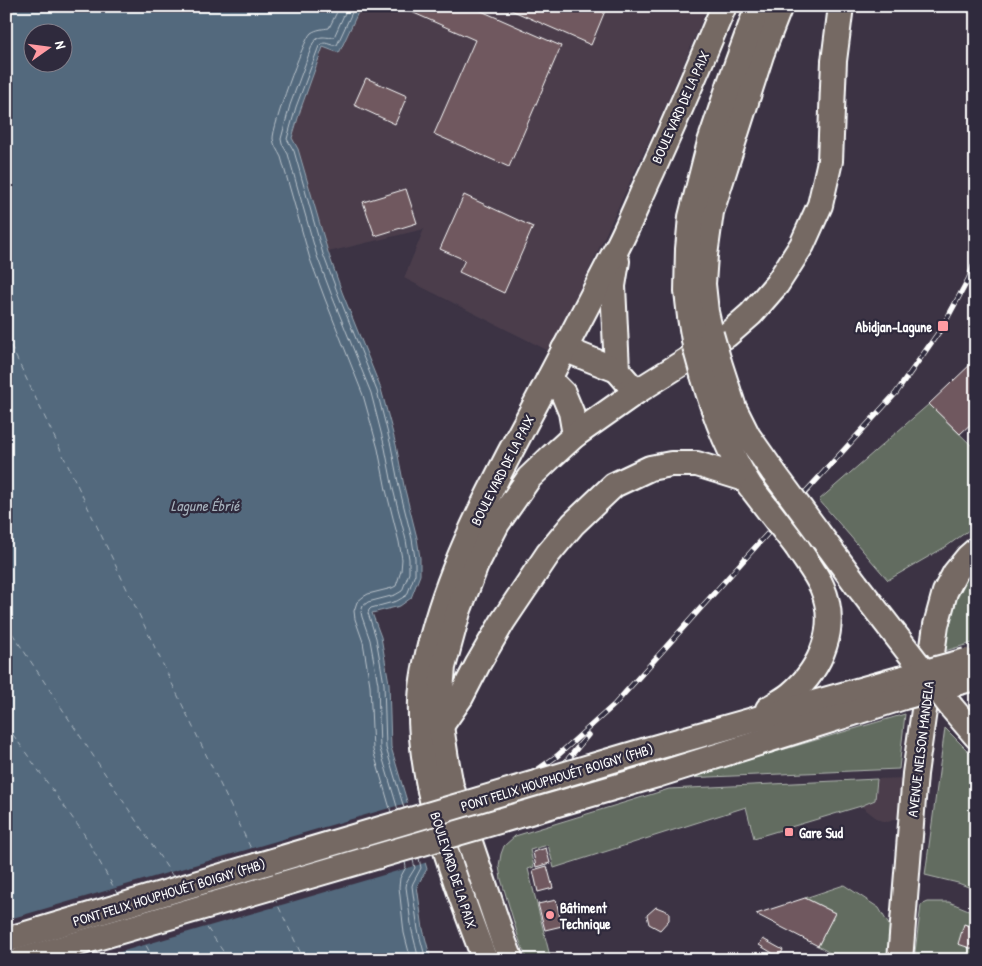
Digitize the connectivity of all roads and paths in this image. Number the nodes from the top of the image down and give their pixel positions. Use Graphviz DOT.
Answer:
graph roads {
  1 [pos="724,6"];
  2 [pos="758,6"];
  3 [pos="780,6"];
  4 [pos="841,6"];
  5 [pos="619,244"];
  6 [pos="703,340"];
  7 [pos="564,349"];
  8 [pos="711,369"];
  9 [pos="617,370"];
  10 [pos="549,379"];
  11 [pos="636,392"];
  12 [pos="575,435"];
  13 [pos="749,484"];
  14 [pos="976,550"];
  15 [pos="972,669"];
  16 [pos="902,688"];
  17 [pos="749,720"];
  18 [pos="442,726"];
  19 [pos="976,736"];
  20 [pos="6,940"];
  21 [pos="20,960"];
  22 [pos="485,960"];
  23 [pos="511,960"];
  24 [pos="900,960"];
  1 -- 5 [label="main road, BOULEVARD DE LA PAIX"];
  2 -- 6 [label="main road"];
  3 -- 6 [label="main road"];
  4 -- 11 [label="main road, BOULEVARD DE LA PAIX"];
  5 -- 7 [label="main road, BOULEVARD DE LA PAIX"];
  5 -- 9 [label="main road"];
  6 -- 8 [label="main road, bridge"];
  7 -- 9 [label="main road"];
  7 -- 10 [label="main road, BOULEVARD DE LA PAIX"];
  8 -- 13 [label="main road"];
  8 -- 19 [label="main road, bridge"];
  9 -- 11 [label="main road"];
  10 -- 12 [label="main road"];
  10 -- 22 [label="main road, BOULEVARD DE LA PAIX"];
  11 -- 12 [label="main road, BOULEVARD DE LA PAIX"];
  12 -- 18 [label="main road, BOULEVARD DE LA PAIX"];
  13 -- 17 [label="main road, bridge"];
  13 -- 18 [label="main road"];
  14 -- 24 [label="main road, AVENUE NELSON MANDELA"];
  15 -- 16 [label="main road, PONT FELIX HOUPHOUÉT BOIGNY (FHB), bridge"];
  16 -- 17 [label="main road, PONT FELIX HOUPHOUÉT BOIGNY (FHB)"];
  16 -- 21 [label="main road, PONT FELIX HOUPHOUÉT BOIGNY (FHB), bridge"];
  17 -- 20 [label="main road, PONT FELIX HOUPHOUÉT BOIGNY (FHB), bridge"];
  18 -- 23 [label="main road, BOULEVARD DE LA PAIX"];
}
